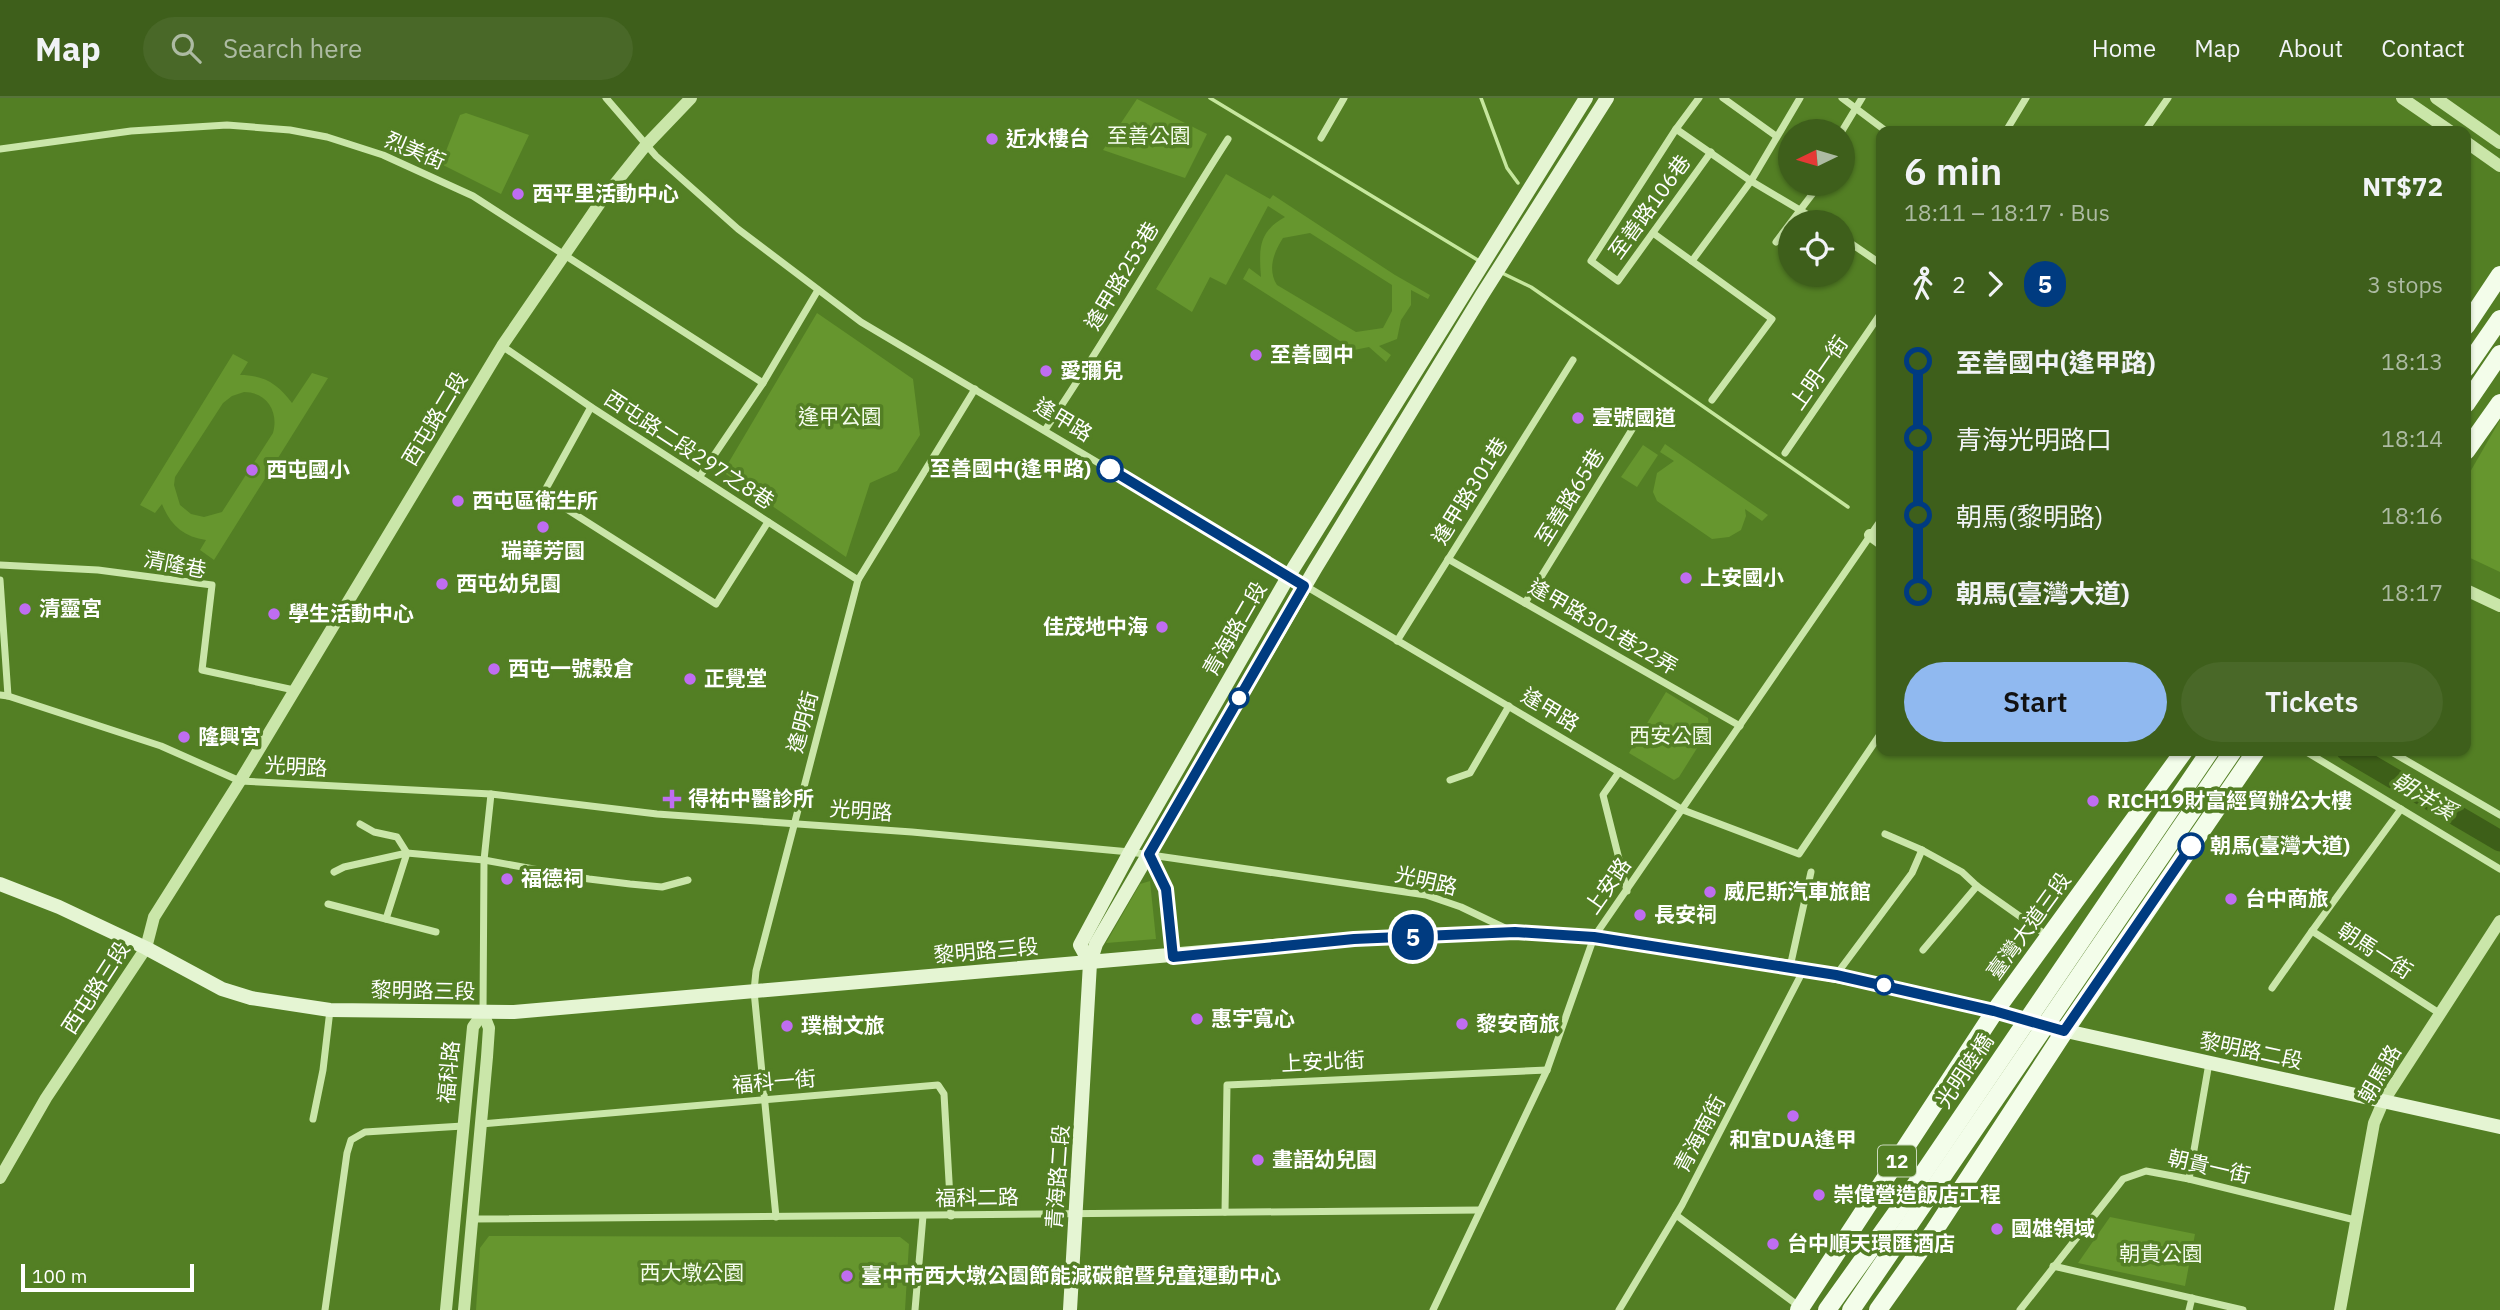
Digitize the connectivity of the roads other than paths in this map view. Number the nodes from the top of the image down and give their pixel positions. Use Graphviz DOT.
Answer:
graph roads {
  1 [pos="606,98"];
  2 [pos="691,98"];
  3 [pos="1344,98"];
  4 [pos="1586,98"];
  5 [pos="1606,98"];
  6 [pos="1699,98"];
  7 [pos="1723,98"];
  8 [pos="1800,98"];
  9 [pos="1842,98"];
  10 [pos="1862,98"];
  11 [pos="2026,98"];
  12 [pos="2168,98"];
  13 [pos="2402,98"];
  14 [pos="2436,98"];
  15 [pos="1857,109"];
  16 [pos="1850,119"];
  17 [pos="1879,126"];
  18 [pos="2009,126"];
  19 [pos="2148,126"];
  20 [pos="2443,126"];
  21 [pos="1676,129"];
  22 [pos="1776,135"];
  23 [pos="1321,138"];
  24 [pos="1228,139"];
  25 [pos="2500,143"];
  26 [pos="646,145"];
  27 [pos="2471,146"];
  28 [pos="0,149"];
  29 [pos="1711,152"];
  30 [pos="2500,166"];
  31 [pos="1751,181"];
  32 [pos="1810,196"];
  33 [pos="1800,209"];
  34 [pos="1653,233"];
  35 [pos="1776,242"];
  36 [pos="1855,246"];
  37 [pos="1502,249"];
  38 [pos="565,254"];
  39 [pos="1692,261"];
  40 [pos="1876,261"];
  41 [pos="2500,275"];
  42 [pos="818,290"];
  43 [pos="1475,291"];
  44 [pos="2471,318"];
  45 [pos="2500,319"];
  46 [pos="1876,320"];
  47 [pos="502,346"];
  48 [pos="2500,354"];
  49 [pos="1573,360"];
  50 [pos="2471,361"];
  51 [pos="763,383"];
  52 [pos="975,389"];
  53 [pos="2471,397"];
  54 [pos="1712,400"];
  55 [pos="2500,403"];
  56 [pos="592,407"];
  57 [pos="1644,410"];
  58 [pos="1045,430"];
  59 [pos="2471,444"];
  60 [pos="1785,453"];
  61 [pos="700,476"];
  62 [pos="768,522"];
  63 [pos="1876,527"];
  64 [pos="1870,535"];
  65 [pos="1876,539"];
  66 [pos="1448,559"];
  67 [pos="0,565"];
  68 [pos="1288,577"];
  69 [pos="0,580"];
  70 [pos="858,580"];
  71 [pos="1304,586"];
  72 [pos="2471,592"];
  73 [pos="1525,603"];
  74 [pos="2500,606"];
  75 [pos="1397,641"];
  76 [pos="294,690"];
  77 [pos="4,695"];
  78 [pos="1509,706"];
  79 [pos="1740,726"];
  80 [pos="1876,740"];
  81 [pos="2180,756"];
  82 [pos="2207,756"];
  83 [pos="2230,756"];
  84 [pos="2253,756"];
  85 [pos="2313,756"];
  86 [pos="2399,756"];
  87 [pos="1619,772"];
  88 [pos="1450,780"];
  89 [pos="240,781"];
  90 [pos="491,794"];
  91 [pos="2401,809"];
  92 [pos="1683,810"];
  93 [pos="2500,815"];
  94 [pos="360,824"];
  95 [pos="794,824"];
  96 [pos="1885,834"];
  97 [pos="1922,850"];
  98 [pos="1130,852"];
  99 [pos="407,853"];
  100 [pos="1149,854"];
  101 [pos="484,860"];
  102 [pos="2500,869"];
  103 [pos="334,872"];
  104 [pos="1811,872"];
  105 [pos="688,880"];
  106 [pos="0,884"];
  107 [pos="1977,886"];
  108 [pos="1627,891"];
  109 [pos="328,904"];
  110 [pos="386,919"];
  111 [pos="2500,920"];
  112 [pos="2312,931"];
  113 [pos="436,932"];
  114 [pos="1515,932"];
  115 [pos="1594,937"];
  116 [pos="2050,937"];
  117 [pos="146,947"];
  118 [pos="1923,950"];
  119 [pos="1173,957"];
  120 [pos="1090,963"];
  121 [pos="1797,968"];
  122 [pos="1836,975"];
  123 [pos="2272,988"];
  124 [pos="754,991"];
  125 [pos="330,1010"];
  126 [pos="1994,1011"];
  127 [pos="482,1013"];
  128 [pos="2439,1013"];
  129 [pos="2064,1031"];
  130 [pos="2209,1063"];
  131 [pos="1547,1070"];
  132 [pos="764,1101"];
  133 [pos="2383,1102"];
  134 [pos="313,1119"];
  135 [pos="481,1124"];
  136 [pos="463,1126"];
  137 [pos="2500,1127"];
  138 [pos="0,1178"];
  139 [pos="2189,1180"];
  140 [pos="1480,1210"];
  141 [pos="1225,1212"];
  142 [pos="1077,1214"];
  143 [pos="1676,1215"];
  144 [pos="923,1216"];
  145 [pos="951,1216"];
  146 [pos="776,1217"];
  147 [pos="473,1219"];
  148 [pos="2355,1220"];
  149 [pos="2053,1266"];
  150 [pos="2192,1298"];
  151 [pos="1800,1309"];
  152 [pos="324,1310"];
  153 [pos="446,1310"];
  154 [pos="464,1310"];
  155 [pos="915,1310"];
  156 [pos="1070,1310"];
  157 [pos="1433,1310"];
  158 [pos="1619,1310"];
  159 [pos="1827,1310"];
  160 [pos="1851,1310"];
  161 [pos="1878,1310"];
  162 [pos="2021,1310"];
  163 [pos="2189,1310"];
  164 [pos="2243,1310"];
  165 [pos="2340,1310"];
  1 -- 26 [label="street, 逢甲路"];
  2 -- 26 [label="street, 西屯路二段"];
  3 -- 23 [label="street"];
  4 -- 37 [label="main road"];
  5 -- 37 [label="main road"];
  6 -- 21 [label="street"];
  7 -- 22 [label="street"];
  8 -- 22 [label="street"];
  9 -- 15 [label="street"];
  10 -- 15 [label="street"];
  11 -- 18 [label="street"];
  12 -- 19 [label="street"];
  13 -- 20 [label="street"];
  14 -- 25 [label="street"];
  15 -- 16 [label="street"];
  15 -- 17 [label="street"];
  21 -- 29 [label="street"];
  21 -- 34 [label="street, 至善路106巷"];
  22 -- 31 [label="street"];
  24 -- 58 [label="street, 逢甲路253巷"];
  26 -- 38 [label="street, 西屯路二段"];
  26 -- 42 [label="street, 逢甲路"];
  27 -- 30 [label="street"];
  28 -- 38 [label="street, 烈美街"];
  29 -- 31 [label="street"];
  29 -- 34 [label="street, 至善路106巷"];
  31 -- 33 [label="street"];
  31 -- 39 [label="street"];
  32 -- 33 [label="street"];
  33 -- 35 [label="street"];
  34 -- 39 [label="street"];
  36 -- 40 [label="street"];
  37 -- 43 [label="main road"];
  38 -- 47 [label="street, 西屯路二段"];
  38 -- 51 [label="street, 烈美街"];
  39 -- 54 [label="street"];
  41 -- 44 [label="main road"];
  42 -- 51 [label="street"];
  42 -- 52 [label="street, 逢甲路"];
  43 -- 68 [label="main road, 青海路二段"];
  43 -- 71 [label="main road, 青海路二段"];
  45 -- 50 [label="main road"];
  46 -- 60 [label="street, 上明一街"];
  47 -- 56 [label="street, 西屯路二段297之8巷"];
  47 -- 76 [label="street, 西屯路二段"];
  48 -- 53 [label="main road"];
  49 -- 66 [label="street, 逢甲路301巷"];
  51 -- 61 [label="street"];
  52 -- 58 [label="street, 逢甲路"];
  52 -- 70 [label="street, 逢明街"];
  55 -- 59 [label="main road"];
  56 -- 61 [label="street, 西屯路二段297之8巷"];
  56 -- 62 [label="street"];
  57 -- 73 [label="street, 至善路65巷"];
  58 -- 68 [label="street, 逢甲路"];
  61 -- 62 [label="street, 西屯路二段297之8巷"];
  62 -- 70 [label="street, 西屯路二段297之8巷"];
  63 -- 64 [label="street, 上安路"];
  64 -- 65 [label="street"];
  64 -- 79 [label="street, 上安路"];
  66 -- 73 [label="street, 逢甲路301巷22弄"];
  66 -- 75 [label="street, 逢甲路301巷"];
  67 -- 76 [label="street, 清隆巷"];
  68 -- 71 [label="street, 逢甲路"];
  68 -- 98 [label="main road, 青海路二段"];
  69 -- 77 [label="street"];
  70 -- 95 [label="street, 逢明街"];
  71 -- 75 [label="street, 逢甲路"];
  71 -- 100 [label="main road, 青海路二段"];
  72 -- 74 [label="street"];
  73 -- 79 [label="street, 逢甲路301巷22弄"];
  75 -- 78 [label="street, 逢甲路"];
  76 -- 89 [label="street, 西屯路二段"];
  77 -- 89 [label="street, 光明路"];
  78 -- 87 [label="street, 逢甲路"];
  78 -- 88 [label="street"];
  79 -- 92 [label="street, 上安路"];
  80 -- 92 [label="street, 逢甲路"];
  81 -- 116 [label="main road, 臺灣大道三段 / 12"];
  82 -- 159 [label="main road, 光明陸橋 / 12, bridge"];
  83 -- 160 [label="main road, 光明陸橋 / 12, bridge"];
  84 -- 129 [label="main road"];
  85 -- 91 [label="street"];
  86 -- 93 [label="street"];
  87 -- 92 [label="street, 逢甲路"];
  87 -- 108 [label="street"];
  89 -- 90 [label="street, 光明路"];
  89 -- 117 [label="street, 西屯路三段"];
  90 -- 95 [label="street, 光明路"];
  90 -- 101 [label="street"];
  91 -- 102 [label="street"];
  91 -- 112 [label="street, 朝馬一街"];
  92 -- 108 [label="street, 上安路"];
  94 -- 99 [label="street"];
  95 -- 98 [label="street, 光明路"];
  95 -- 124 [label="street, 逢明街"];
  96 -- 97 [label="street"];
  97 -- 107 [label="street"];
  97 -- 122 [label="street"];
  98 -- 100 [label="street, 光明路"];
  98 -- 120 [label="main road, 青海路二段"];
  99 -- 101 [label="street"];
  99 -- 103 [label="street"];
  99 -- 110 [label="street"];
  100 -- 114 [label="street, 光明路"];
  100 -- 119 [label="street"];
  100 -- 120 [label="main road, 青海路二段"];
  101 -- 105 [label="street"];
  101 -- 127 [label="street"];
  104 -- 121 [label="street, 青海南街"];
  106 -- 117 [label="main road, 黎明路三段"];
  107 -- 116 [label="street"];
  107 -- 118 [label="street"];
  108 -- 115 [label="street, 上安路"];
  109 -- 110 [label="street"];
  110 -- 113 [label="street"];
  111 -- 128 [label="street, 朝馬路"];
  112 -- 123 [label="street"];
  112 -- 128 [label="street, 朝馬一街"];
  114 -- 115 [label="main road, 黎明路三段"];
  114 -- 119 [label="main road, 黎明路三段"];
  115 -- 121 [label="main road, 黎明路三段"];
  115 -- 131 [label="street, 上安路"];
  116 -- 126 [label="main road, 臺灣大道三段 / 12"];
  117 -- 125 [label="main road, 黎明路三段"];
  117 -- 138 [label="street, 西屯路三段"];
  119 -- 120 [label="main road, 黎明路三段"];
  120 -- 124 [label="main road, 黎明路三段"];
  120 -- 142 [label="main road, 青海路二段"];
  121 -- 122 [label="main road, 黎明路三段"];
  121 -- 143 [label="street, 青海南街"];
  122 -- 126 [label="main road, 黎明路三段"];
  124 -- 127 [label="main road, 黎明路三段"];
  124 -- 132 [label="street, 逢明街"];
  125 -- 127 [label="main road, 黎明路三段"];
  125 -- 134 [label="street"];
  126 -- 129 [label="main road, 黎明路二段"];
  126 -- 151 [label="main road, 臺灣大道三段 / 12"];
  127 -- 135 [label="street, 福科路"];
  127 -- 136 [label="street, 福科路"];
  128 -- 133 [label="street, 朝馬路"];
  129 -- 130 [label="main road, 黎明路二段"];
  129 -- 161 [label="main road"];
  130 -- 133 [label="main road, 黎明路二段"];
  130 -- 139 [label="street"];
  131 -- 140 [label="street, 上安路"];
  131 -- 141 [label="street, 上安北街"];
  132 -- 135 [label="street, 福科一街"];
  132 -- 145 [label="street, 福科一街"];
  132 -- 146 [label="street, 逢明街"];
  133 -- 137 [label="main road, 黎明路二段"];
  133 -- 148 [label="street, 朝馬路"];
  135 -- 147 [label="street, 福科路"];
  136 -- 152 [label="street"];
  136 -- 153 [label="street, 福科路"];
  139 -- 148 [label="street, 朝貴一街"];
  139 -- 149 [label="street, 朝貴一街"];
  140 -- 141 [label="street, 福科二路"];
  140 -- 157 [label="street, 上安路"];
  141 -- 142 [label="street, 福科二路"];
  142 -- 145 [label="street, 福科二路"];
  142 -- 156 [label="main road, 青海路二段"];
  143 -- 151 [label="street, 臺灣大道三段"];
  143 -- 158 [label="street, 青海南街"];
  144 -- 145 [label="street, 福科二路"];
  144 -- 146 [label="street, 福科二路"];
  144 -- 155 [label="street"];
  146 -- 147 [label="street, 福科二路"];
  147 -- 154 [label="street, 福科路"];
  148 -- 165 [label="street, 朝馬路"];
  149 -- 150 [label="street"];
  149 -- 162 [label="street, 朝貴一街"];
  150 -- 163 [label="street"];
  150 -- 164 [label="street"];
}
